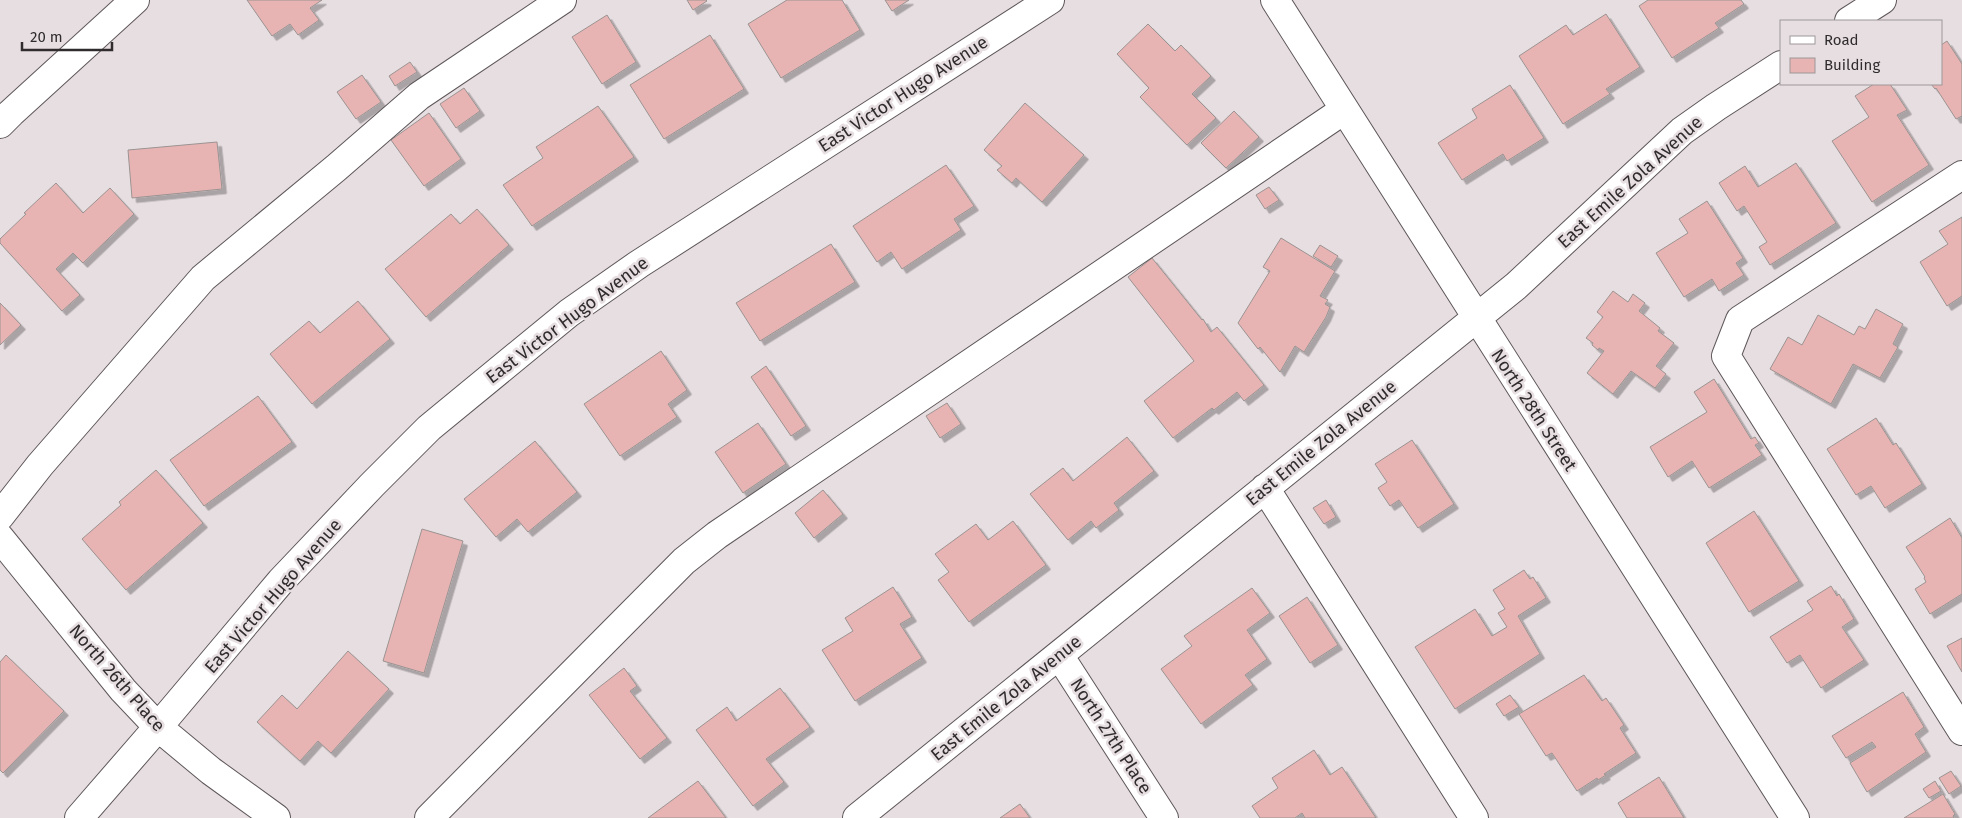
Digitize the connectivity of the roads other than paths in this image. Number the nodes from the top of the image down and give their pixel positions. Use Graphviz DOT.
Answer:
graph roads {
  1 [pos="135,0"];
  2 [pos="562,0"];
  3 [pos="1050,0"];
  4 [pos="1275,0"];
  5 [pos="1882,0"];
  6 [pos="1851,20"];
  7 [pos="1780,66"];
  8 [pos="1344,110"];
  9 [pos="0,124"];
  10 [pos="1962,175"];
  11 [pos="1476,318"];
  12 [pos="1265,488"];
  13 [pos="0,516"];
  14 [pos="0,538"];
  15 [pos="1059,655"];
  16 [pos="158,727"];
  17 [pos="1962,730"];
  18 [pos="79,818"];
  19 [pos="276,818"];
  20 [pos="429,818"];
  21 [pos="857,818"];
  22 [pos="1164,818"];
  23 [pos="1474,818"];
  24 [pos="1795,818"];
  1 -- 9 [label="street"];
  2 -- 13 [label="street"];
  3 -- 16 [label="street, East Victor Hugo Avenue"];
  4 -- 8 [label="street, North 28th Street"];
  5 -- 6 [label="street"];
  7 -- 11 [label="street, East Emile Zola Avenue"];
  8 -- 11 [label="street, North 28th Street"];
  8 -- 20 [label="street"];
  10 -- 17 [label="street"];
  11 -- 12 [label="street, East Emile Zola Avenue"];
  11 -- 24 [label="street, North 28th Street"];
  12 -- 15 [label="street, East Emile Zola Avenue"];
  12 -- 23 [label="street"];
  14 -- 16 [label="street, North 26th Place"];
  15 -- 21 [label="street, East Emile Zola Avenue"];
  15 -- 22 [label="street, North 27th Place"];
  16 -- 18 [label="street, East Victor Hugo Avenue"];
  16 -- 19 [label="street, North 26th Place"];
}
